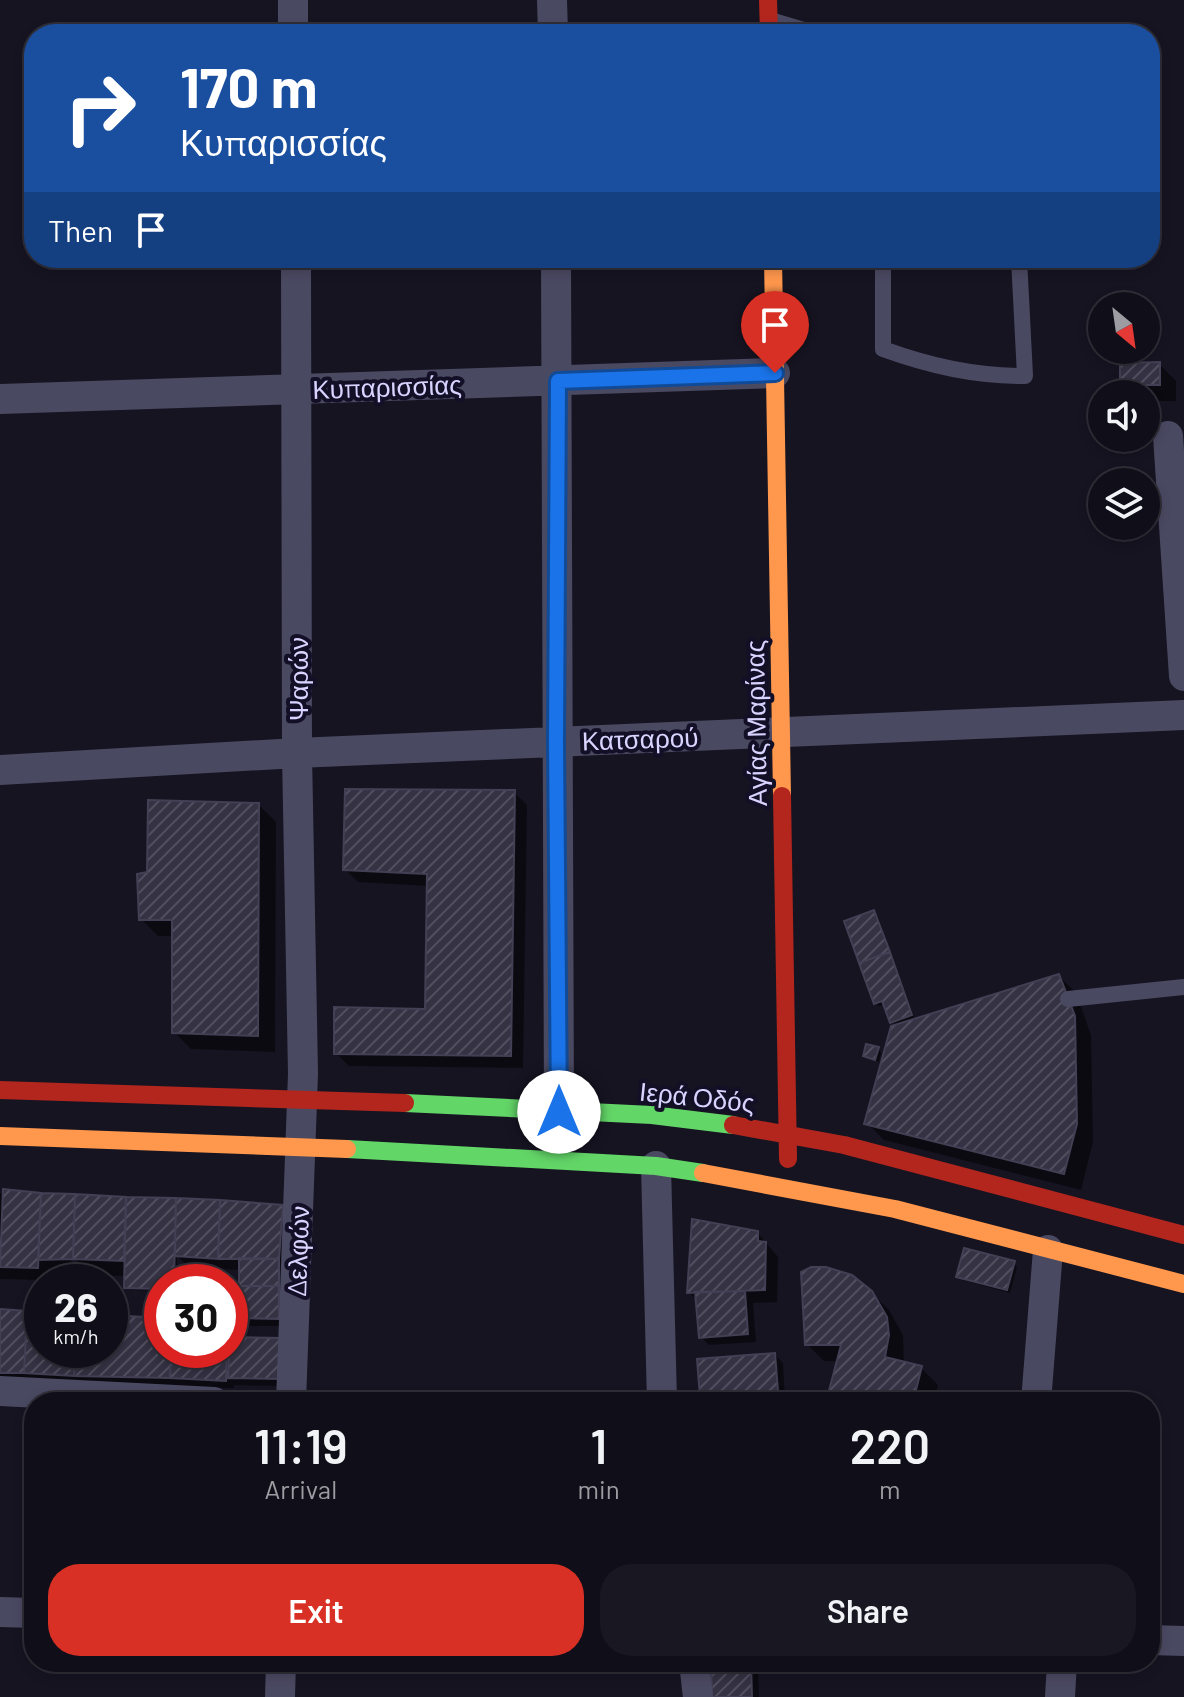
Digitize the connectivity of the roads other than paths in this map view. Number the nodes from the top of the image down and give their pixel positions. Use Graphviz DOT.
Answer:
graph roads {
  1 [pos="293,0"];
  2 [pos="552,0"];
  3 [pos="768,0"];
  4 [pos="293,24"];
  5 [pos="553,24"];
  6 [pos="769,24"];
  7 [pos="296,268"];
  8 [pos="556,268"];
  9 [pos="773,268"];
  10 [pos="883,268"];
  11 [pos="1020,268"];
  12 [pos="775,373"];
  13 [pos="558,381"];
  14 [pos="297,389"];
  15 [pos="0,399"];
  16 [pos="1168,436"];
  17 [pos="1184,676"];
  18 [pos="1184,715"];
  19 [pos="781,732"];
  20 [pos="556,742"];
  21 [pos="297,753"];
  22 [pos="0,770"];
  23 [pos="1184,987"];
  24 [pos="1068,999"];
  25 [pos="0,1090"];
  26 [pos="302,1100"];
  27 [pos="559,1112"];
  28 [pos="788,1133"];
  29 [pos="0,1136"];
  30 [pos="301,1147"];
  31 [pos="656,1166"];
  32 [pos="789,1187"];
  33 [pos="1184,1235"];
  34 [pos="1048,1250"];
  35 [pos="1184,1284"];
  36 [pos="0,1391"];
  37 [pos="24,1392"];
  38 [pos="291,1392"];
  39 [pos="662,1392"];
  40 [pos="1037,1392"];
  41 [pos="0,1612"];
  42 [pos="24,1613"];
  43 [pos="1160,1640"];
  44 [pos="1184,1641"];
  45 [pos="281,1672"];
  46 [pos="695,1672"];
  47 [pos="1061,1672"];
  48 [pos="280,1697"];
  49 [pos="698,1697"];
  50 [pos="1060,1697"];
  1 -- 4 [label="street"];
  2 -- 5 [label="street"];
  3 -- 6 [label="main road"];
  7 -- 14 [label="street, Ψαρών"];
  8 -- 13 [label="street"];
  9 -- 12 [label="main road, Αγίας Μαρίνας"];
  10 -- 11 [label="lane"];
  12 -- 13 [label="street, Κυπαρισσίας"];
  12 -- 19 [label="main road, Αγίας Μαρίνας"];
  13 -- 14 [label="street, Κυπαρισσίας"];
  13 -- 20 [label="street"];
  14 -- 15 [label="street, Κυπαρισσίας"];
  14 -- 21 [label="street, Ψαρών"];
  16 -- 17 [label="street"];
  18 -- 19 [label="street, Κατσαρού"];
  19 -- 20 [label="street, Κατσαρού"];
  19 -- 28 [label="main road, Αγίας Μαρίνας"];
  20 -- 21 [label="street, Κατσαρού"];
  20 -- 27 [label="street"];
  21 -- 22 [label="street, Κατσαρού"];
  21 -- 26 [label="street, Ψαρών"];
  23 -- 24 [label="lane"];
  25 -- 26 [label="main road, Ιερά Οδός"];
  26 -- 27 [label="main road, Ιερά Οδός"];
  26 -- 30 [label="street, Δελφών"];
  27 -- 28 [label="main road, Ιερά Οδός"];
  28 -- 32 [label="main road, Αγίας Μαρίνας"];
  28 -- 33 [label="main road, Ιερά Οδός"];
  29 -- 30 [label="main road"];
  30 -- 31 [label="main road"];
  30 -- 38 [label="street, Δελφών"];
  31 -- 32 [label="main road"];
  31 -- 39 [label="street"];
  32 -- 34 [label="main road"];
  34 -- 35 [label="main road"];
  34 -- 40 [label="street"];
  36 -- 37 [label="street"];
  41 -- 42 [label="street"];
  43 -- 44 [label="street"];
  45 -- 48 [label="street"];
  46 -- 49 [label="street"];
  47 -- 50 [label="street"];
}
